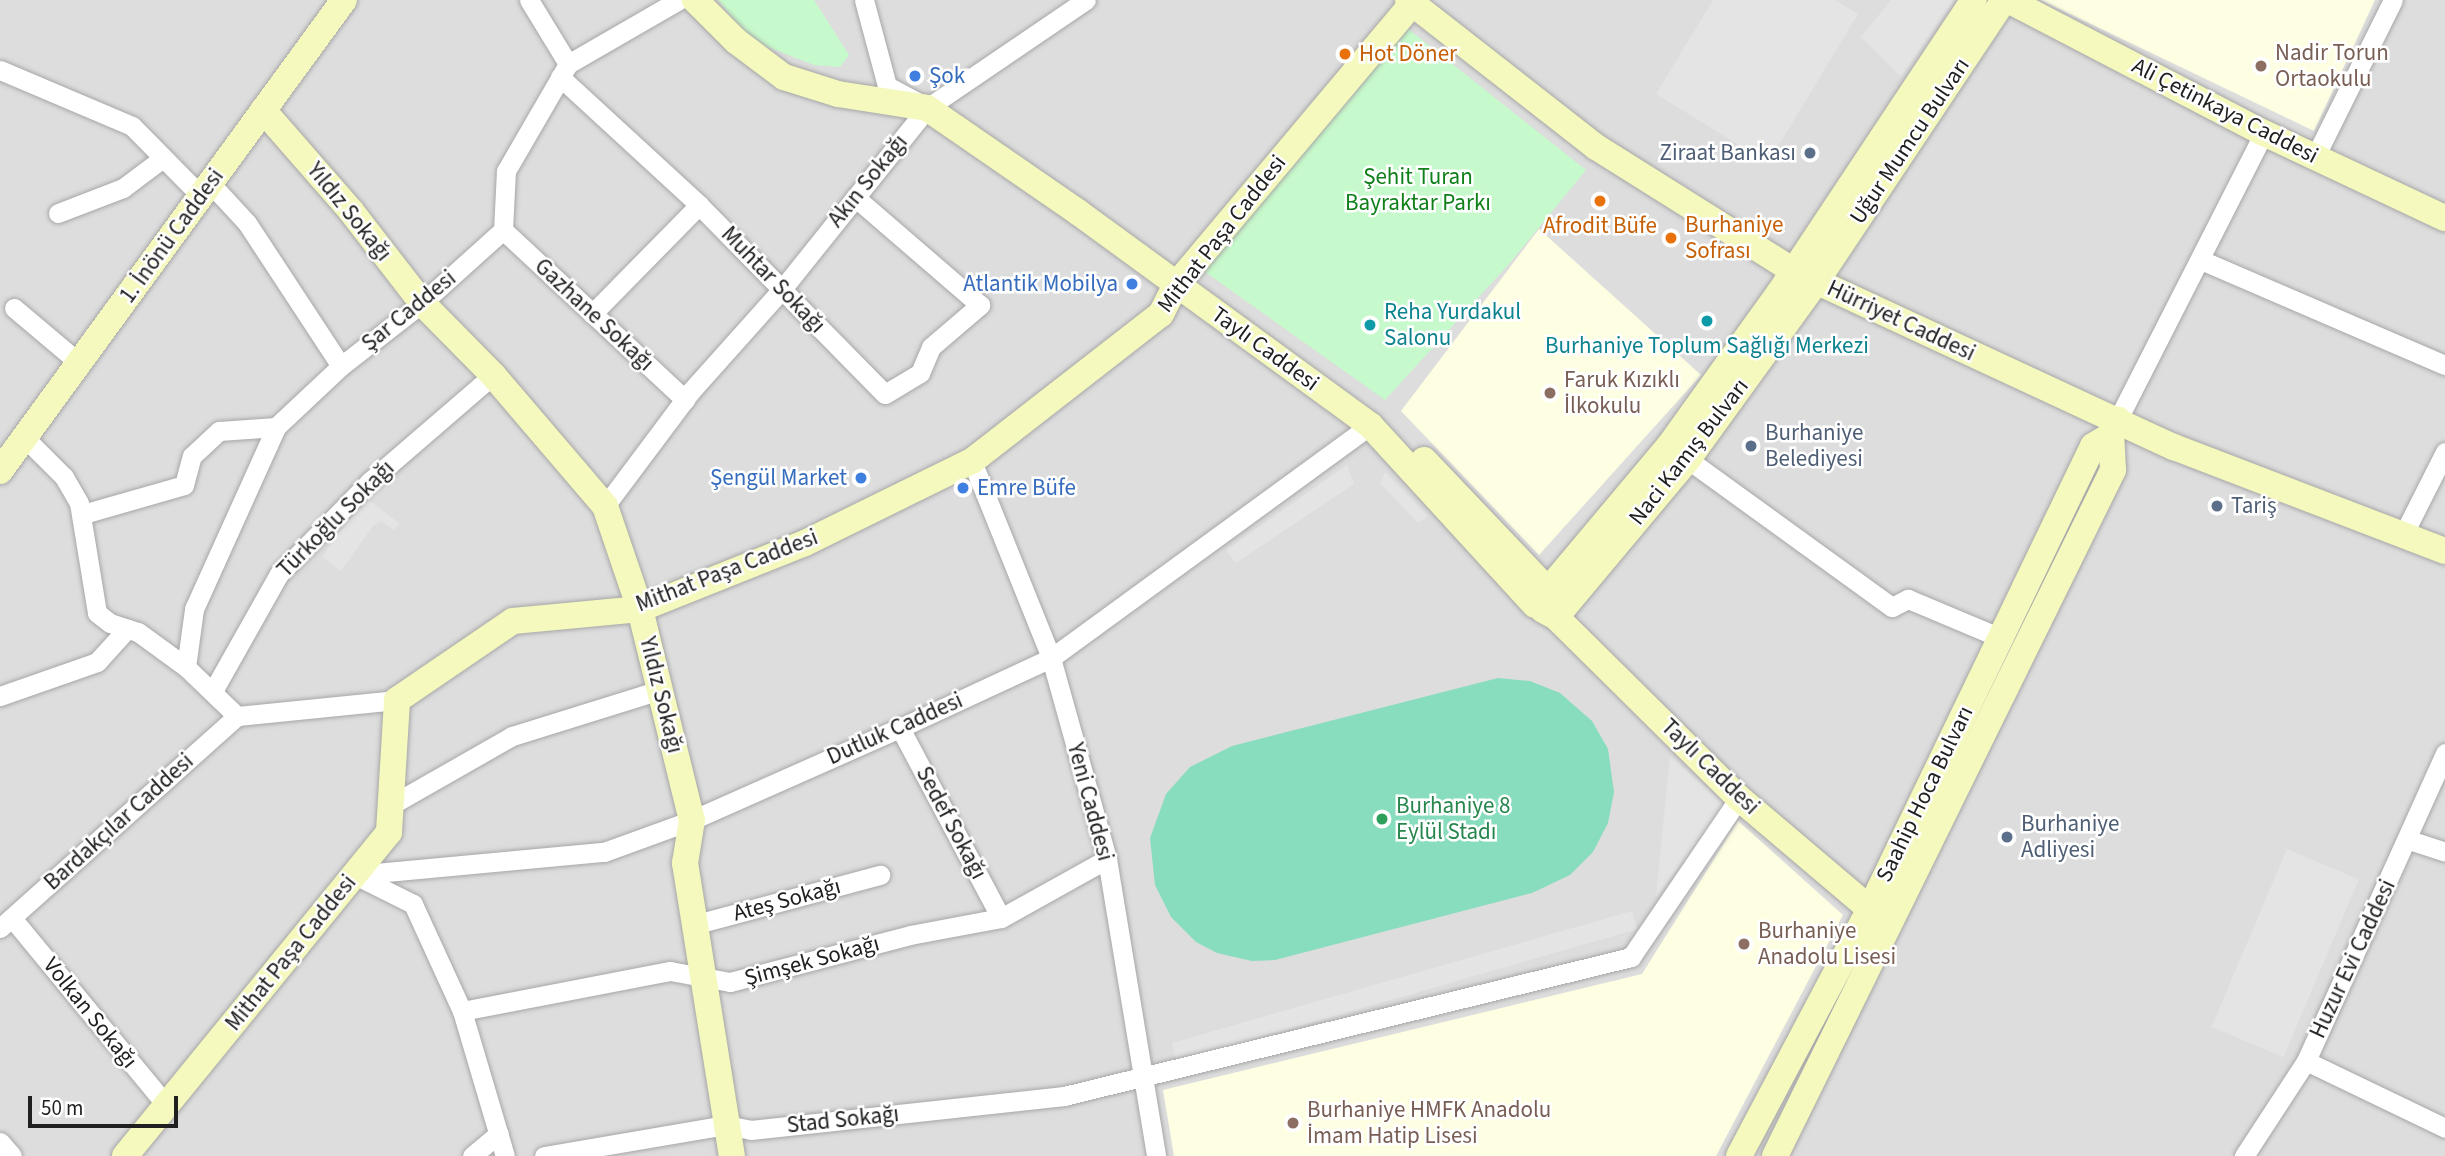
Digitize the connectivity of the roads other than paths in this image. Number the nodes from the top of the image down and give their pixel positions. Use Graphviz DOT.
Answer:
graph roads {
  1 [pos="344,0"];
  2 [pos="529,0"];
  3 [pos="679,0"];
  4 [pos="695,0"];
  5 [pos="864,0"];
  6 [pos="1086,0"];
  7 [pos="1973,0"];
  8 [pos="2006,0"];
  9 [pos="2393,0"];
  10 [pos="1411,1"];
  11 [pos="0,70"];
  12 [pos="564,71"];
  13 [pos="927,108"];
  14 [pos="263,110"];
  15 [pos="2264,133"];
  16 [pos="2315,157"];
  17 [pos="163,158"];
  18 [pos="206,190"];
  19 [pos="855,197"];
  20 [pos="699,205"];
  21 [pos="58,213"];
  22 [pos="2445,218"];
  23 [pos="503,230"];
  24 [pos="2201,260"];
  25 [pos="1805,276"];
  26 [pos="1176,285"];
  27 [pos="783,288"];
  28 [pos="422,303"];
  29 [pos="14,309"];
  30 [pos="592,314"];
  31 [pos="79,363"];
  32 [pos="2445,365"];
  33 [pos="341,366"];
  34 [pos="494,375"];
  35 [pos="685,400"];
  36 [pos="1370,425"];
  37 [pos="276,427"];
  38 [pos="2114,427"];
  39 [pos="25,438"];
  40 [pos="1679,452"];
  41 [pos="2445,452"];
  42 [pos="972,461"];
  43 [pos="0,471"];
  44 [pos="605,506"];
  45 [pos="83,514"];
  46 [pos="2403,535"];
  47 [pos="2445,551"];
  48 [pos="1546,604"];
  49 [pos="640,609"];
  50 [pos="127,629"];
  51 [pos="2001,638"];
  52 [pos="1051,658"];
  53 [pos="186,667"];
  54 [pos="660,690"];
  55 [pos="213,691"];
  56 [pos="0,696"];
  57 [pos="397,701"];
  58 [pos="237,716"];
  59 [pos="900,728"];
  60 [pos="2445,753"];
  61 [pos="1739,798"];
  62 [pos="391,805"];
  63 [pos="692,820"];
  64 [pos="2409,840"];
  65 [pos="2445,852"];
  66 [pos="1107,859"];
  67 [pos="354,875"];
  68 [pos="880,875"];
  69 [pos="1870,909"];
  70 [pos="1001,918"];
  71 [pos="6,923"];
  72 [pos="694,925"];
  73 [pos="701,977"];
  74 [pos="462,1011"];
  75 [pos="2306,1061"];
  76 [pos="1143,1080"];
  77 [pos="168,1107"];
  78 [pos="726,1125"];
  79 [pos="2445,1128"];
  80 [pos="499,1133"];
  81 [pos="0,1142"];
  82 [pos="12,1156"];
  83 [pos="125,1156"];
  84 [pos="472,1156"];
  85 [pos="505,1156"];
  86 [pos="544,1156"];
  87 [pos="732,1156"];
  88 [pos="1156,1156"];
  89 [pos="1740,1156"];
  90 [pos="1775,1156"];
  91 [pos="2244,1156"];
  1 -- 14 [label="street, 1. İnönü Caddesi"];
  2 -- 12 [label="street, Muhtar Sokağı"];
  3 -- 12 [label="street"];
  4 -- 13 [label="street"];
  5 -- 13 [label="street"];
  6 -- 13 [label="street, Akın Sokağı"];
  7 -- 25 [label="street, Uğur Mumcu Bulvarı"];
  8 -- 15 [label="street, Ali Çetinkaya Caddesi"];
  8 -- 25 [label="street, Uğur Mumcu Bulvarı"];
  9 -- 16 [label="street"];
  10 -- 25 [label="street, Hürriyet Caddesi"];
  10 -- 26 [label="street, Mithat Paşa Caddesi"];
  11 -- 17 [label="street"];
  12 -- 20 [label="street, Muhtar Sokağı"];
  12 -- 23 [label="street"];
  13 -- 19 [label="street, Akın Sokağı"];
  13 -- 26 [label="street, Taylı Caddesi"];
  14 -- 18 [label="street, 1. İnönü Caddesi"];
  14 -- 28 [label="street, Yıldız Sokağı"];
  15 -- 16 [label="street, Ali Çetinkaya Caddesi"];
  15 -- 24 [label="street"];
  16 -- 22 [label="street, Ali Çetinkaya Caddesi"];
  17 -- 18 [label="street"];
  17 -- 21 [label="street"];
  18 -- 31 [label="street, 1. İnönü Caddesi"];
  18 -- 33 [label="street"];
  19 -- 27 [label="street, Akın Sokağı"];
  19 -- 27 [label="street, Muhtar Sokağı"];
  20 -- 27 [label="street, Muhtar Sokağı"];
  20 -- 30 [label="street"];
  23 -- 28 [label="street, Şar Caddesi"];
  23 -- 30 [label="street, Gazhane Sokağı"];
  24 -- 32 [label="street"];
  24 -- 38 [label="street"];
  25 -- 38 [label="street, Hürriyet Caddesi"];
  25 -- 40 [label="street, Naci Kamış Bulvarı"];
  26 -- 36 [label="street, Taylı Caddesi"];
  26 -- 42 [label="street, Mithat Paşa Caddesi"];
  27 -- 35 [label="street, Akın Sokağı"];
  28 -- 33 [label="street, Şar Caddesi"];
  28 -- 34 [label="street, Yıldız Sokağı"];
  29 -- 31 [label="street"];
  30 -- 35 [label="street, Gazhane Sokağı"];
  31 -- 39 [label="street, 1. İnönü Caddesi"];
  33 -- 37 [label="street, Şar Caddesi"];
  34 -- 44 [label="street, Yıldız Sokağı"];
  34 -- 55 [label="street, Türkoğlu Sokağı"];
  35 -- 44 [label="street, Akın Sokağı"];
  36 -- 48 [label="street, Taylı Caddesi"];
  36 -- 52 [label="street, Dutluk Caddesi"];
  37 -- 45 [label="street"];
  37 -- 53 [label="street, Şar Caddesi"];
  38 -- 46 [label="street, Hürriyet Caddesi"];
  38 -- 51 [label="street, Saahip Hoca Bulvarı"];
  38 -- 90 [label="street, Saahip Hoca Bulvarı"];
  39 -- 43 [label="street, 1. İnönü Caddesi"];
  39 -- 45 [label="street"];
  40 -- 48 [label="street, Naci Kamış Bulvarı"];
  40 -- 51 [label="street"];
  41 -- 46 [label="street"];
  42 -- 49 [label="street, Mithat Paşa Caddesi"];
  42 -- 52 [label="street, Yeni Caddesi"];
  44 -- 49 [label="street, Yıldız Sokağı"];
  45 -- 50 [label="street"];
  46 -- 47 [label="street, Hürriyet Caddesi"];
  48 -- 61 [label="street, Taylı Caddesi"];
  49 -- 54 [label="street, Yıldız Sokağı"];
  49 -- 57 [label="street, Mithat Paşa Caddesi"];
  50 -- 53 [label="street"];
  50 -- 56 [label="street"];
  51 -- 69 [label="street, Saahip Hoca Bulvarı"];
  52 -- 59 [label="street, Dutluk Caddesi"];
  52 -- 66 [label="street, Yeni Caddesi"];
  53 -- 55 [label="street"];
  54 -- 62 [label="street"];
  54 -- 63 [label="street, Yıldız Sokağı"];
  55 -- 58 [label="street"];
  57 -- 58 [label="street"];
  57 -- 62 [label="street, Mithat Paşa Caddesi"];
  58 -- 71 [label="street, Bardakçılar Caddesi"];
  59 -- 63 [label="street, Dutluk Caddesi"];
  59 -- 70 [label="street, Sedef Sokağı"];
  60 -- 64 [label="street, Huzur Evi Caddesi"];
  61 -- 69 [label="street, Taylı Caddesi"];
  61 -- 76 [label="street, Stad Sokağı"];
  62 -- 67 [label="street, Mithat Paşa Caddesi"];
  63 -- 67 [label="street, Dutluk Caddesi"];
  63 -- 72 [label="street, Yıldız Sokağı"];
  64 -- 65 [label="street"];
  64 -- 75 [label="street, Huzur Evi Caddesi"];
  66 -- 70 [label="street, Şimşek Sokağı"];
  66 -- 76 [label="street, Yeni Caddesi"];
  67 -- 74 [label="street"];
  67 -- 77 [label="street, Mithat Paşa Caddesi"];
  68 -- 72 [label="street, Ateş Sokağı"];
  69 -- 89 [label="street, Saahip Hoca Bulvarı"];
  70 -- 73 [label="street, Şimşek Sokağı"];
  71 -- 77 [label="street, Volkan Sokağı"];
  72 -- 73 [label="street, Yıldız Sokağı"];
  73 -- 74 [label="street, Şimşek Sokağı"];
  73 -- 78 [label="street, Yıldız Sokağı"];
  74 -- 80 [label="street"];
  75 -- 79 [label="street"];
  75 -- 91 [label="street, Huzur Evi Caddesi"];
  76 -- 78 [label="street, Stad Sokağı"];
  76 -- 88 [label="street, Yeni Caddesi"];
  77 -- 83 [label="street, Mithat Paşa Caddesi"];
  78 -- 86 [label="street, Stad Sokağı"];
  78 -- 87 [label="street, Yıldız Sokağı"];
  80 -- 84 [label="street"];
  80 -- 85 [label="street"];
  81 -- 82 [label="street"];
}
